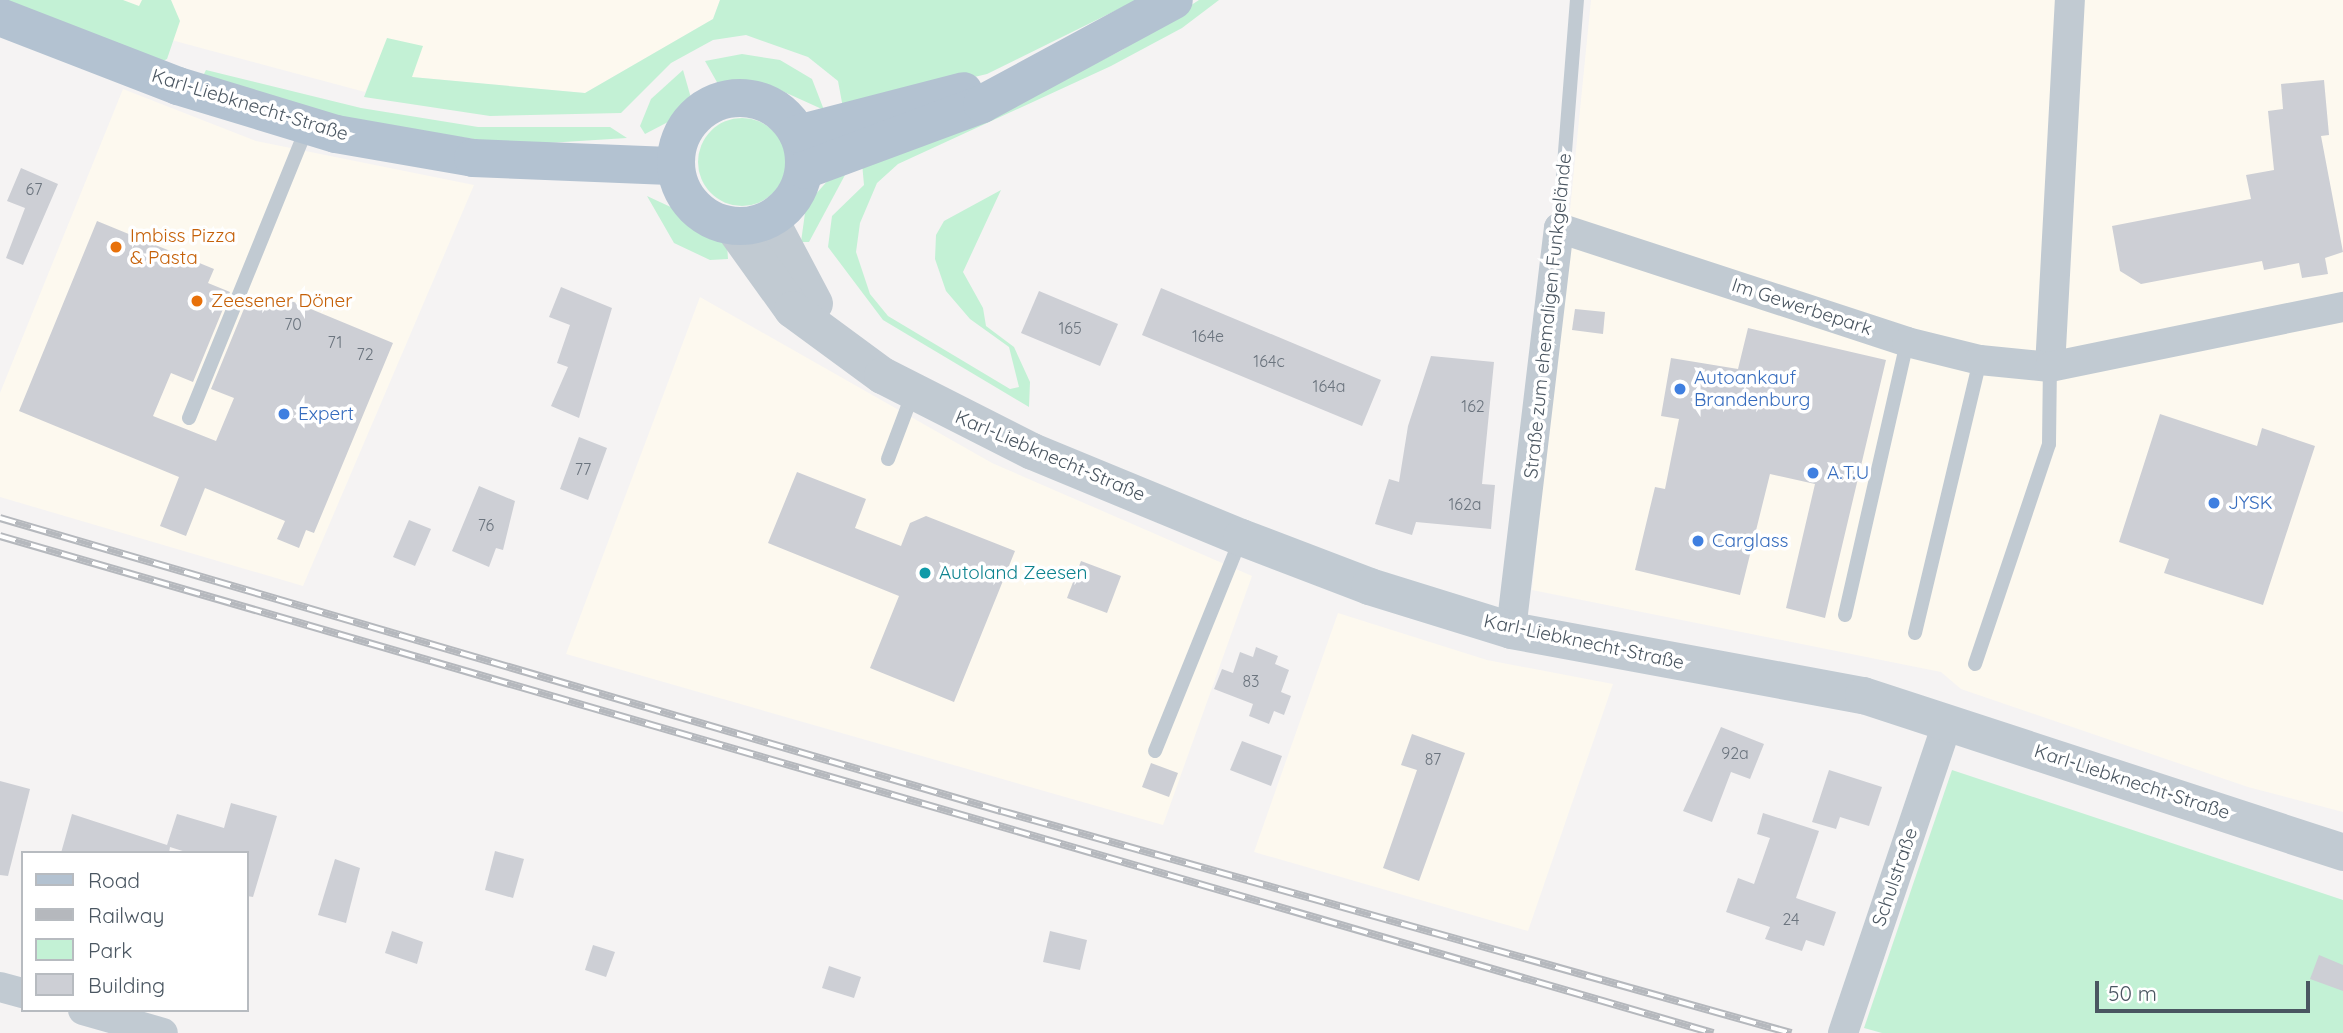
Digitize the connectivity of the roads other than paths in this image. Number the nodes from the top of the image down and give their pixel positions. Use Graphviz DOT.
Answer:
graph roads {
  1 [pos="1174,0"];
  2 [pos="1577,0"];
  3 [pos="2070,0"];
  4 [pos="0,17"];
  5 [pos="308,126"];
  6 [pos="801,152"];
  7 [pos="676,166"];
  8 [pos="751,223"];
  9 [pos="1559,228"];
  10 [pos="2343,307"];
  11 [pos="1907,342"];
  12 [pos="1980,360"];
  13 [pos="2050,368"];
  14 [pos="913,393"];
  15 [pos="188,418"];
  16 [pos="888,459"];
  17 [pos="1241,537"];
  18 [pos="1845,615"];
  19 [pos="1511,630"];
  20 [pos="1915,633"];
  21 [pos="1975,664"];
  22 [pos="1948,721"];
  23 [pos="1155,751"];
  24 [pos="2343,852"];
  25 [pos="0,987"];
  26 [pos="21,992"];
  27 [pos="90,1012"];
  28 [pos="163,1033"];
  29 [pos="1843,1033"];
  1 -- 6 [label="main road"];
  2 -- 9 [label="lane, Straße zum ehemaligen Funkgelände"];
  3 -- 13 [label="street"];
  4 -- 5 [label="main road, Karl-Liebknecht-Straße"];
  5 -- 7 [label="main road, Karl-Liebknecht-Straße"];
  5 -- 15 [label="lane"];
  6 -- 7 [label="main road"];
  6 -- 8 [label="main road"];
  7 -- 8 [label="main road"];
  8 -- 14 [label="street, Karl-Liebknecht-Straße"];
  9 -- 11 [label="street, Im Gewerbepark"];
  9 -- 19 [label="street, Straße zum ehemaligen Funkgelände"];
  10 -- 13 [label="street, Im Gewerbepark"];
  11 -- 12 [label="street, Im Gewerbepark"];
  11 -- 18 [label="lane"];
  12 -- 13 [label="street, Im Gewerbepark"];
  12 -- 20 [label="lane"];
  13 -- 21 [label="lane"];
  14 -- 16 [label="lane"];
  14 -- 17 [label="street, Karl-Liebknecht-Straße"];
  17 -- 19 [label="street, Karl-Liebknecht-Straße"];
  17 -- 23 [label="lane"];
  19 -- 22 [label="street, Karl-Liebknecht-Straße"];
  22 -- 24 [label="street, Karl-Liebknecht-Straße"];
  22 -- 29 [label="street, Schulstraße"];
  25 -- 26 [label="street"];
  27 -- 28 [label="street"];
}
